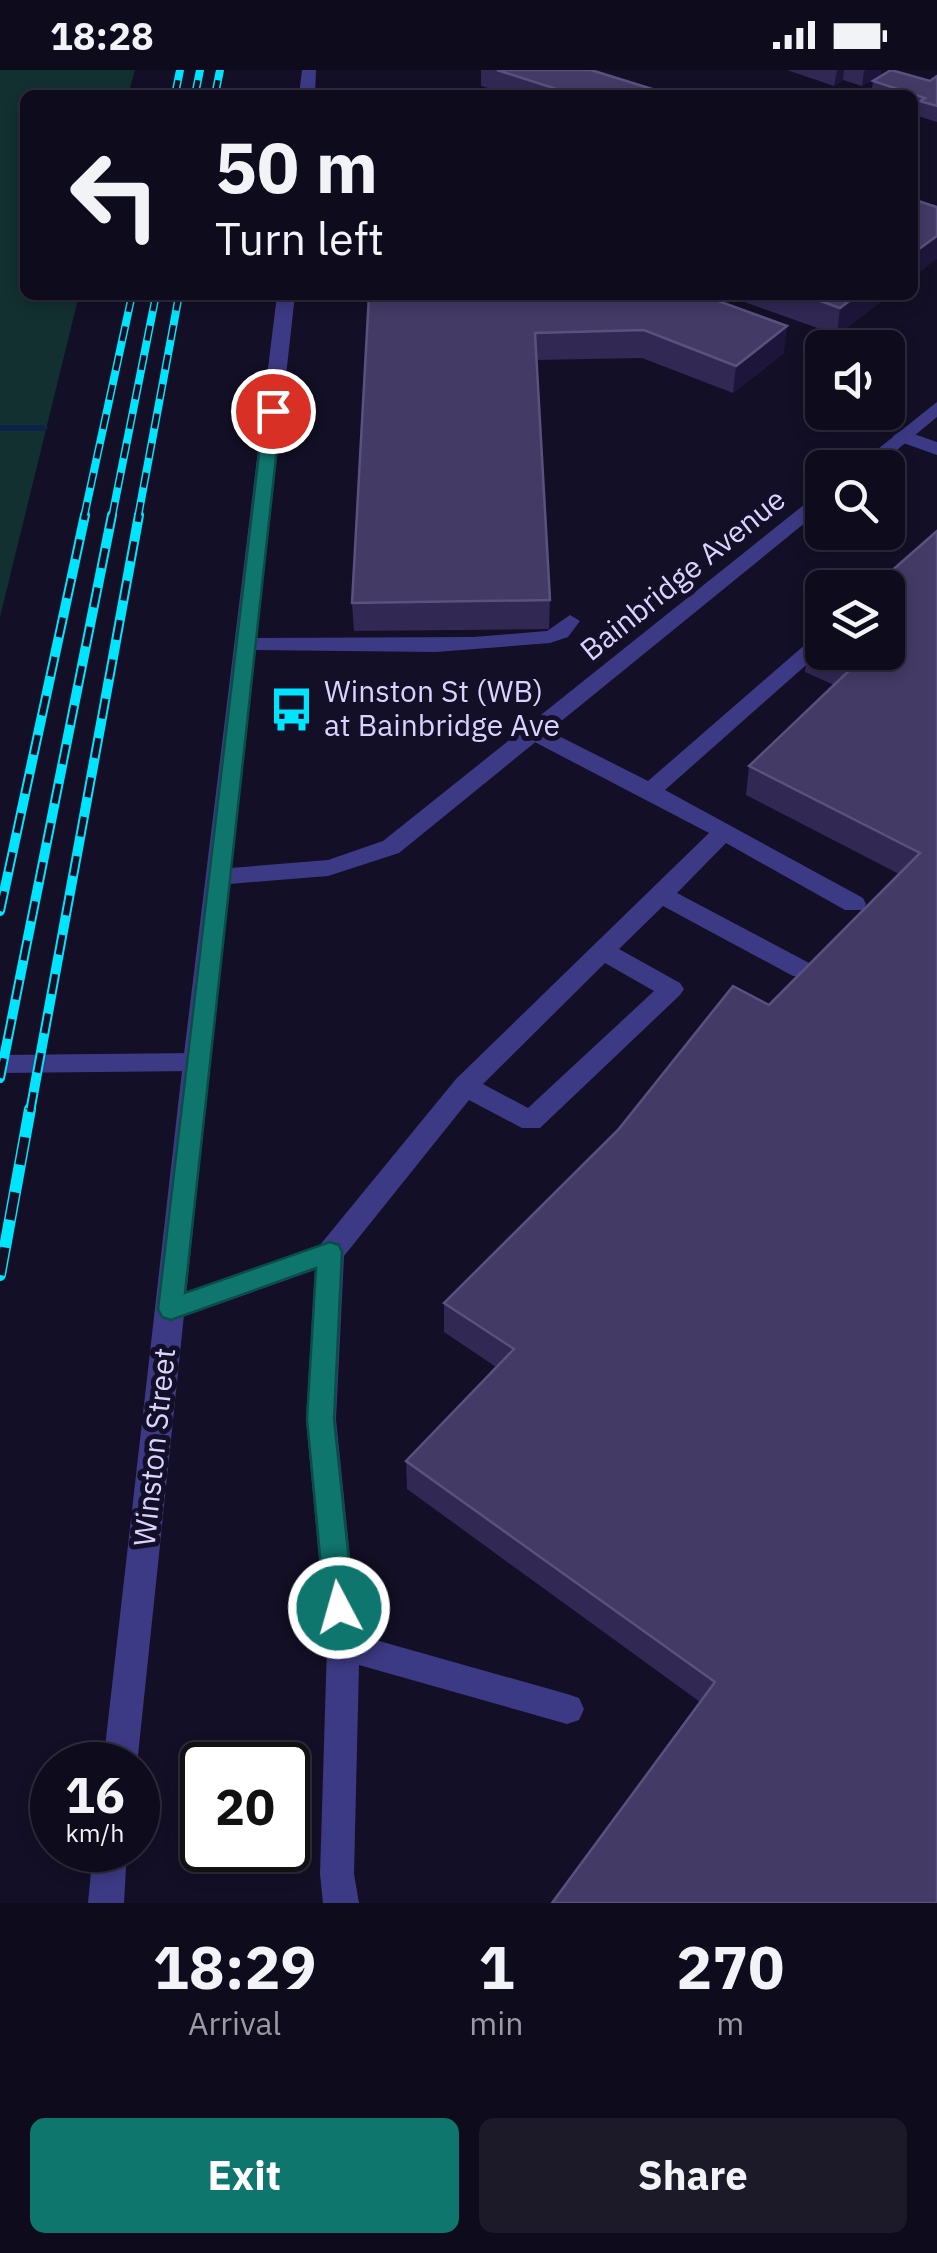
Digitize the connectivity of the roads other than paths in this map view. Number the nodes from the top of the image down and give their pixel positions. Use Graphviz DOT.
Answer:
graph roads {
  1 [pos="285,300"];
  2 [pos="937,408"];
  3 [pos="902,436"];
  4 [pos="885,450"];
  5 [pos="937,450"];
  6 [pos="805,514"];
  7 [pos="570,621"];
  8 [pos="245,644"];
  9 [pos="805,655"];
  10 [pos="536,733"];
  11 [pos="650,791"];
  12 [pos="724,833"];
  13 [pos="218,876"];
  14 [pos="660,894"];
  15 [pos="854,904"];
  16 [pos="603,951"];
  17 [pos="802,970"];
  18 [pos="196,1062"];
  19 [pos="0,1064"];
  20 [pos="465,1086"];
  21 [pos="330,1252"];
  22 [pos="171,1309"];
  23 [pos="343,1646"];
  24 [pos="567,1708"];
  25 [pos="123,1742"];
  26 [pos="108,1872"];
  27 [pos="106,1903"];
  28 [pos="341,1903"];
  1 -- 8 [label="street, Winston Street"];
  2 -- 3 [label="street"];
  3 -- 4 [label="street"];
  3 -- 5 [label="street"];
  6 -- 10 [label="street, Bainbridge Avenue"];
  7 -- 8 [label="street"];
  8 -- 13 [label="street, Winston Street"];
  9 -- 11 [label="street"];
  10 -- 11 [label="street"];
  10 -- 13 [label="street, Bainbridge Avenue"];
  11 -- 12 [label="street"];
  12 -- 14 [label="street"];
  12 -- 15 [label="street"];
  13 -- 18 [label="street, Winston Street"];
  14 -- 16 [label="street"];
  14 -- 17 [label="street"];
  16 -- 20 [label="street"];
  16 -- 20 [label="street"];
  18 -- 19 [label="street"];
  18 -- 22 [label="street, Winston Street"];
  20 -- 21 [label="street"];
  21 -- 22 [label="street"];
  21 -- 23 [label="street"];
  22 -- 25 [label="street, Winston Street"];
  23 -- 24 [label="street"];
  23 -- 28 [label="street"];
  26 -- 27 [label="street"];
}
